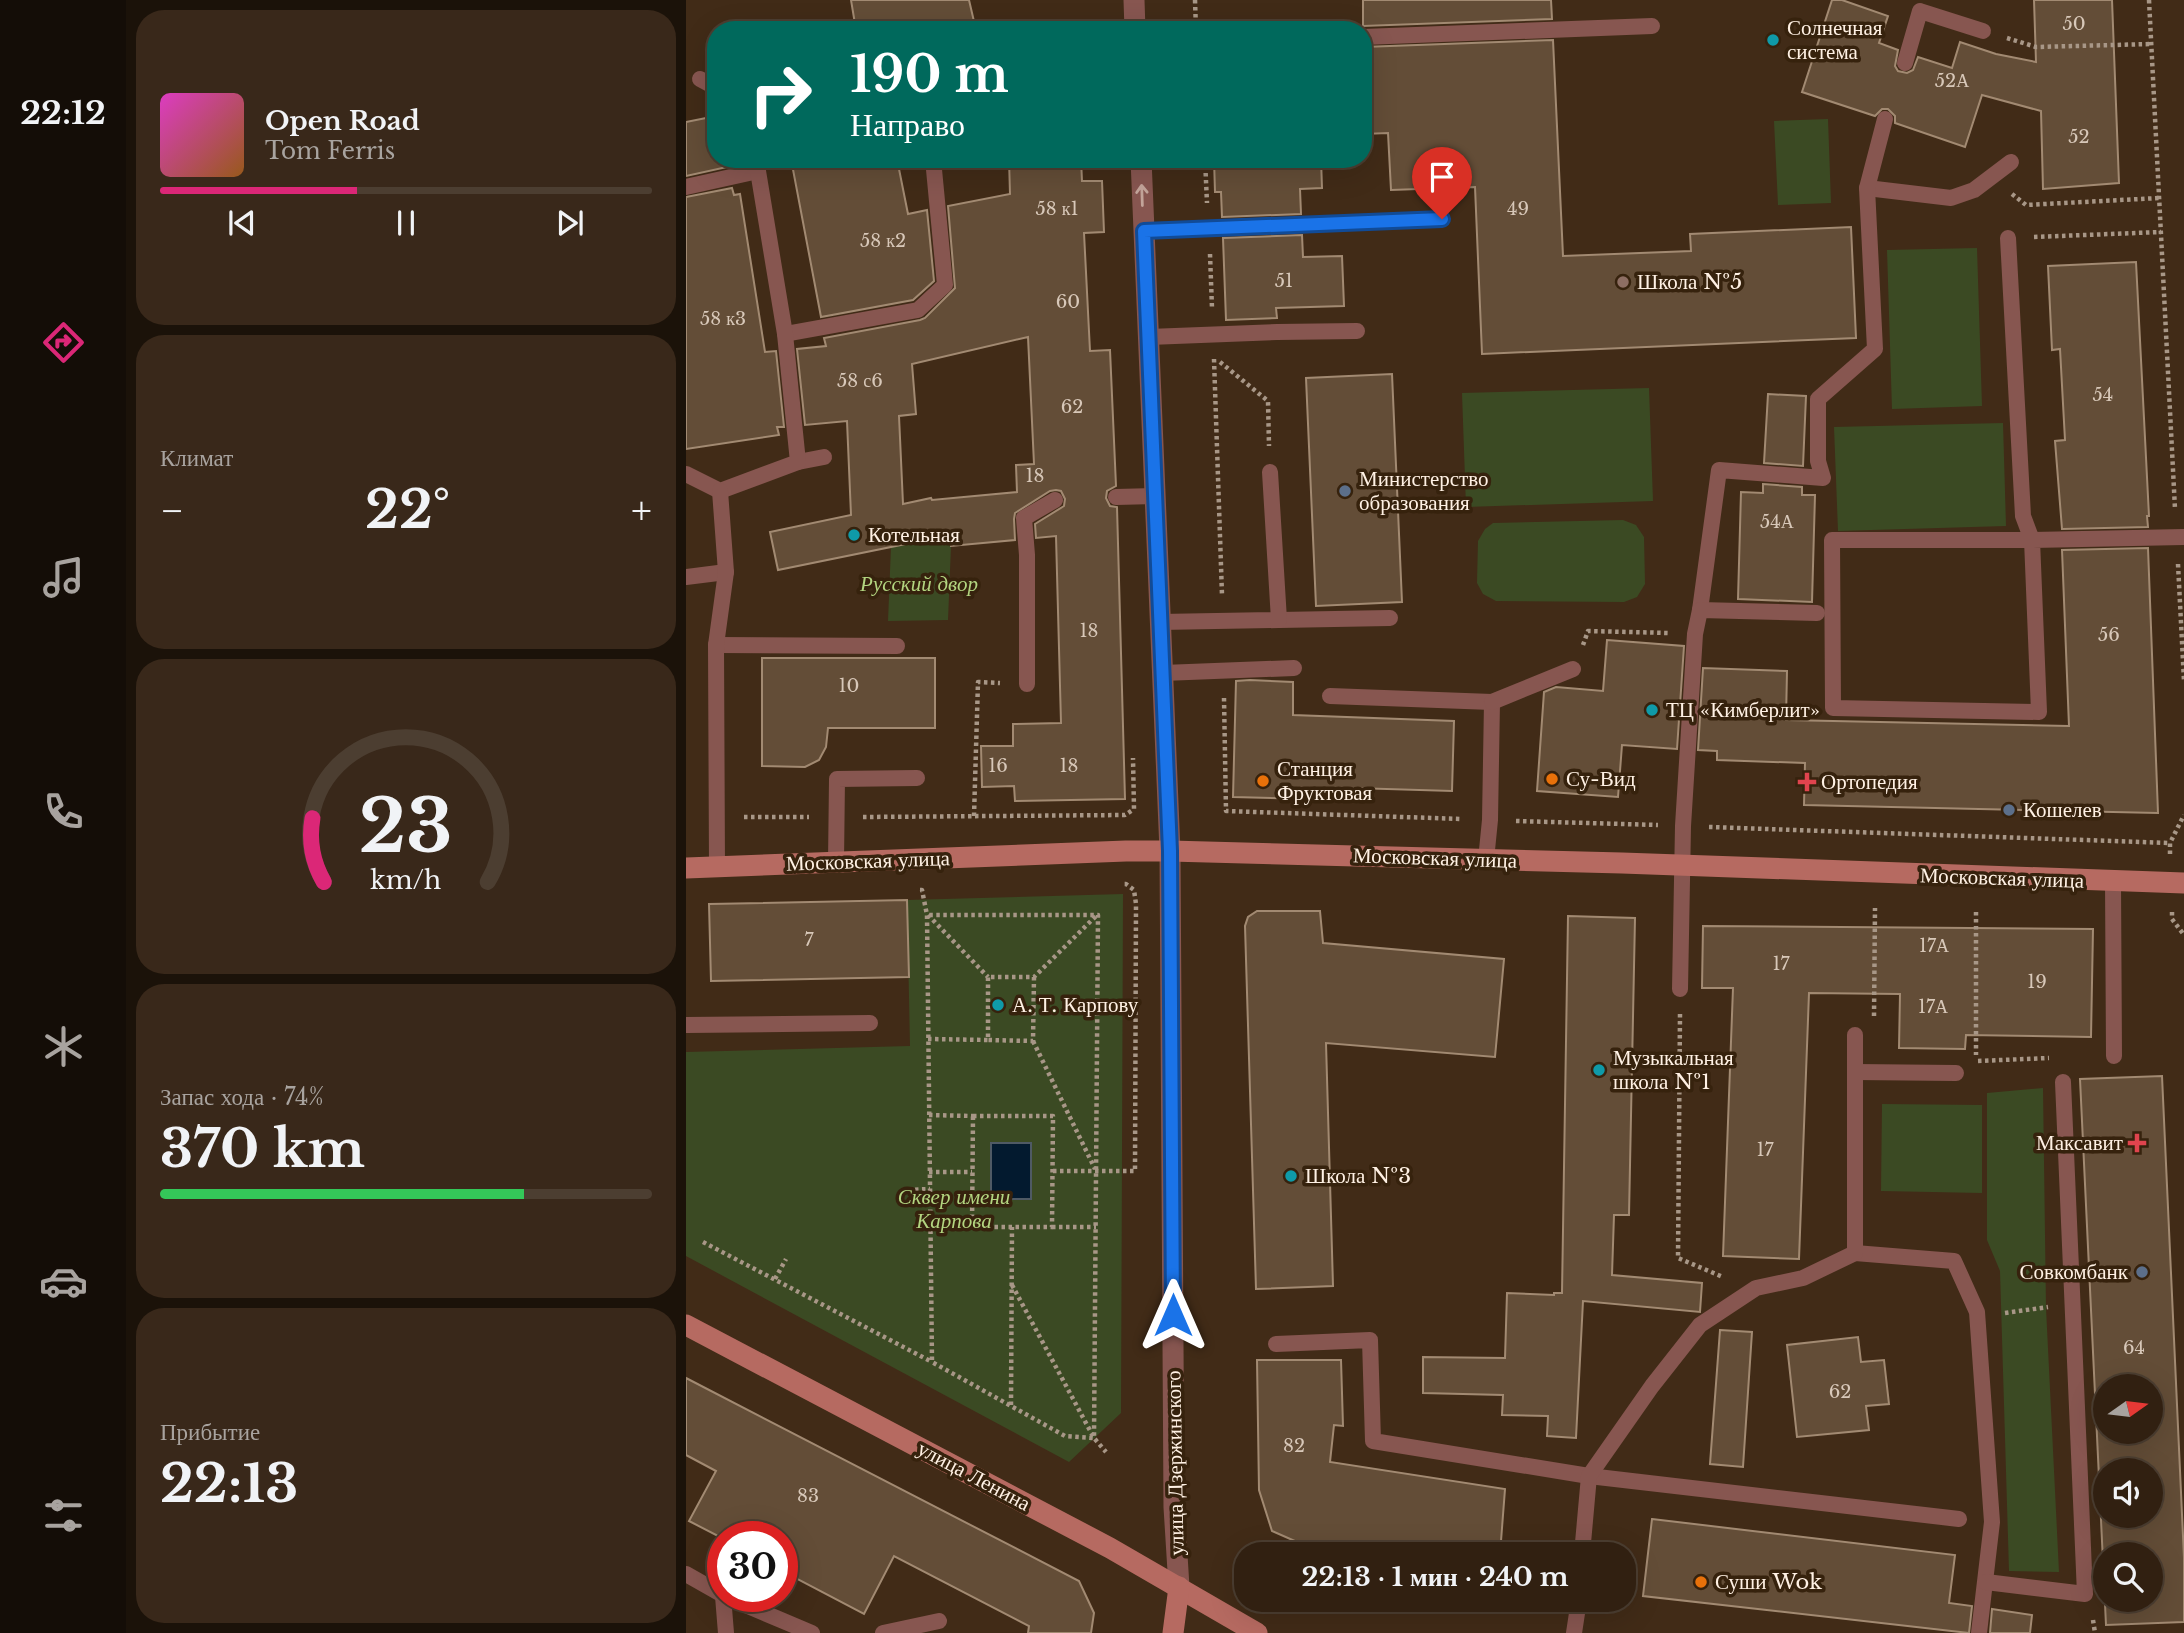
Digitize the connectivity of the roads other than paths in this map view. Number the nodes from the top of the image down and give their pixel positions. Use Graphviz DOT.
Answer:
graph roads {
  1 [pos="1134,0"];
  2 [pos="1139,21"];
  3 [pos="1652,26"];
  4 [pos="1983,32"];
  5 [pos="1372,37"];
  6 [pos="1905,63"];
  7 [pos="700,79"];
  8 [pos="707,83"];
  9 [pos="1885,120"];
  10 [pos="2011,162"];
  11 [pos="746,168"];
  12 [pos="757,168"];
  13 [pos="934,168"];
  14 [pos="1141,168"];
  15 [pos="686,187"];
  16 [pos="1867,188"];
  17 [pos="1442,219"];
  18 [pos="1144,231"];
  19 [pos="2008,238"];
  20 [pos="1357,331"];
  21 [pos="785,334"];
  22 [pos="1149,337"];
  23 [pos="824,457"];
  24 [pos="798,462"];
  25 [pos="1270,472"];
  26 [pos="686,474"];
  27 [pos="720,491"];
  28 [pos="1155,496"];
  29 [pos="1116,497"];
  30 [pos="1055,499"];
  31 [pos="2180,537"];
  32 [pos="2032,540"];
  33 [pos="726,572"];
  34 [pos="686,577"];
  35 [pos="1700,610"];
  36 [pos="1817,613"];
  37 [pos="1390,618"];
  38 [pos="1279,620"];
  39 [pos="1160,622"];
  40 [pos="716,645"];
  41 [pos="897,646"];
  42 [pos="1294,668"];
  43 [pos="1573,669"];
  44 [pos="1163,673"];
  45 [pos="1027,684"];
  46 [pos="1330,696"];
  47 [pos="1492,702"];
  48 [pos="917,778"];
  49 [pos="1170,851"];
  50 [pos="1486,859"];
  51 [pos="836,862"];
  52 [pos="1683,865"];
  53 [pos="717,867"];
  54 [pos="686,868"];
  55 [pos="2113,882"];
  56 [pos="2184,883"];
  57 [pos="1680,989"];
  58 [pos="870,1023"];
  59 [pos="686,1025"];
  60 [pos="1856,1035"];
  61 [pos="2114,1056"];
  62 [pos="1855,1072"];
  63 [pos="1956,1073"];
  64 [pos="2063,1082"];
  65 [pos="1855,1253"];
  66 [pos="686,1325"];
  67 [pos="1276,1344"];
  68 [pos="1588,1476"];
  69 [pos="1959,1519"];
  70 [pos="1583,1542"];
  71 [pos="686,1574"];
  72 [pos="1986,1582"];
  73 [pos="707,1586"];
  74 [pos="1179,1587"];
  75 [pos="724,1612"];
  76 [pos="761,1612"];
  77 [pos="1577,1612"];
  78 [pos="939,1621"];
  79 [pos="726,1633"];
  80 [pos="811,1633"];
  81 [pos="883,1633"];
  82 [pos="1173,1633"];
  83 [pos="1257,1633"];
  84 [pos="1574,1633"];
  85 [pos="1979,1633"];
  1 -- 2 [label="street"];
  3 -- 5 [label="lane"];
  4 -- 6 [label="lane"];
  7 -- 8 [label="lane"];
  9 -- 16 [label="lane"];
  10 -- 16 [label="lane"];
  11 -- 15 [label="lane"];
  12 -- 21 [label="lane"];
  13 -- 21 [label="lane"];
  18 -- 14 [label="street, улица Дзержинского, one-way"];
  16 -- 35 [label="lane"];
  17 -- 18 [label="lane"];
  18 -- 22 [label="street, улица Дзержинского"];
  19 -- 32 [label="lane"];
  20 -- 22 [label="lane"];
  21 -- 24 [label="lane"];
  22 -- 28 [label="street, улица Дзержинского"];
  23 -- 24 [label="lane"];
  24 -- 27 [label="lane"];
  25 -- 38 [label="lane"];
  26 -- 27 [label="lane"];
  27 -- 33 [label="lane"];
  28 -- 29 [label="lane"];
  28 -- 39 [label="street, улица Дзержинского"];
  30 -- 45 [label="lane"];
  31 -- 32 [label="lane"];
  32 -- 32 [label="lane"];
  33 -- 34 [label="lane"];
  33 -- 40 [label="lane"];
  35 -- 36 [label="lane"];
  35 -- 52 [label="lane"];
  37 -- 38 [label="lane"];
  38 -- 39 [label="lane"];
  39 -- 44 [label="street, улица Дзержинского"];
  40 -- 41 [label="lane"];
  40 -- 53 [label="lane"];
  42 -- 44 [label="lane"];
  43 -- 47 [label="lane"];
  44 -- 49 [label="street, улица Дзержинского"];
  46 -- 47 [label="lane"];
  47 -- 50 [label="lane"];
  48 -- 51 [label="lane"];
  49 -- 50 [label="main road, Московская улица"];
  49 -- 51 [label="main road, Московская улица"];
  49 -- 74 [label="street, улица Дзержинского"];
  50 -- 52 [label="main road, Московская улица"];
  51 -- 53 [label="main road, Московская улица"];
  52 -- 55 [label="main road, Московская улица"];
  52 -- 57 [label="lane"];
  53 -- 54 [label="main road, Московская улица"];
  55 -- 56 [label="main road, Московская улица"];
  55 -- 61 [label="lane"];
  58 -- 59 [label="lane"];
  60 -- 62 [label="lane"];
  62 -- 63 [label="lane"];
  62 -- 65 [label="lane"];
  64 -- 72 [label="lane"];
  65 -- 68 [label="lane"];
  65 -- 72 [label="lane"];
  66 -- 74 [label="main road, улица Ленина"];
  67 -- 68 [label="lane"];
  68 -- 69 [label="lane"];
  68 -- 70 [label="lane"];
  71 -- 73 [label="lane"];
  72 -- 85 [label="lane"];
  74 -- 82 [label="main road, улица Дзержинского"];
  74 -- 83 [label="main road, улица Ленина"];
  75 -- 79 [label="lane"];
  76 -- 80 [label="lane"];
  77 -- 84 [label="lane"];
  78 -- 81 [label="lane"];
}
